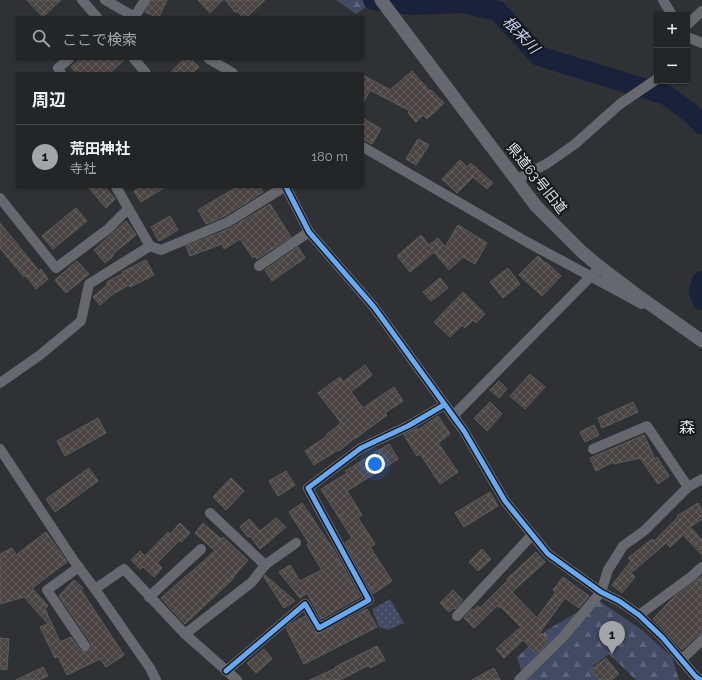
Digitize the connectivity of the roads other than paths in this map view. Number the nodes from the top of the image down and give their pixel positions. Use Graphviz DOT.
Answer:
graph roads {
  1 [pos="82,0"];
  2 [pos="106,0"];
  3 [pos="145,0"];
  4 [pos="381,0"];
  5 [pos="663,0"];
  6 [pos="702,11"];
  7 [pos="670,12"];
  8 [pos="96,16"];
  9 [pos="133,16"];
  10 [pos="136,16"];
  11 [pos="690,22"];
  12 [pos="690,38"];
  13 [pos="702,42"];
  14 [pos="68,60"];
  15 [pos="135,60"];
  16 [pos="211,60"];
  17 [pos="60,72"];
  18 [pos="145,72"];
  19 [pos="231,72"];
  20 [pos="654,81"];
  21 [pos="364,148"];
  22 [pos="516,180"];
  23 [pos="283,188"];
  24 [pos="286,188"];
  25 [pos="121,189"];
  26 [pos="0,198"];
  27 [pos="128,209"];
  28 [pos="309,232"];
  29 [pos="150,246"];
  30 [pos="259,266"];
  31 [pos="595,272"];
  32 [pos="702,341"];
  33 [pos="0,383"];
  34 [pos="444,405"];
  35 [pos="453,416"];
  36 [pos="0,449"];
  37 [pos="593,449"];
  38 [pos="702,479"];
  39 [pos="688,487"];
  40 [pos="210,513"];
  41 [pos="532,535"];
  42 [pos="296,543"];
  43 [pos="201,549"];
  44 [pos="265,565"];
  45 [pos="79,567"];
  46 [pos="702,567"];
  47 [pos="95,589"];
  48 [pos="601,592"];
  49 [pos="149,597"];
  50 [pos="639,615"];
  51 [pos="457,616"];
  52 [pos="185,634"];
  53 [pos="702,640"];
  54 [pos="85,646"];
  55 [pos="682,660"];
  56 [pos="226,671"];
  57 [pos="697,679"];
  58 [pos="156,680"];
  59 [pos="237,680"];
  60 [pos="519,680"];
  1 -- 8 [label="street"];
  2 -- 9 [label="street"];
  3 -- 10 [label="street"];
  4 -- 22 [label="street, 県道63号旧道"];
  5 -- 7 [label="street"];
  6 -- 11 [label="street"];
  12 -- 13 [label="street"];
  14 -- 17 [label="street"];
  15 -- 18 [label="street"];
  16 -- 19 [label="street"];
  20 -- 22 [label="street"];
  21 -- 31 [label="street"];
  22 -- 31 [label="street, 県道63号旧道"];
  23 -- 29 [label="street"];
  24 -- 28 [label="street"];
  25 -- 27 [label="street"];
  26 -- 27 [label="street"];
  27 -- 29 [label="street"];
  28 -- 30 [label="street"];
  28 -- 34 [label="street"];
  29 -- 33 [label="street"];
  31 -- 32 [label="street, 県道63号旧道"];
  31 -- 35 [label="street"];
  34 -- 35 [label="street"];
  34 -- 56 [label="street"];
  35 -- 41 [label="street"];
  36 -- 45 [label="street"];
  37 -- 39 [label="street"];
  38 -- 39 [label="street"];
  39 -- 48 [label="street"];
  40 -- 44 [label="street"];
  41 -- 48 [label="street"];
  41 -- 51 [label="street"];
  42 -- 44 [label="street"];
  43 -- 49 [label="street"];
  44 -- 52 [label="street"];
  45 -- 47 [label="street"];
  45 -- 54 [label="street"];
  46 -- 50 [label="street"];
  47 -- 49 [label="street"];
  47 -- 58 [label="street"];
  48 -- 50 [label="street"];
  48 -- 60 [label="street"];
  49 -- 52 [label="street"];
  50 -- 55 [label="street"];
  52 -- 56 [label="street"];
  53 -- 55 [label="street"];
  55 -- 57 [label="street"];
  56 -- 59 [label="street"];
}
